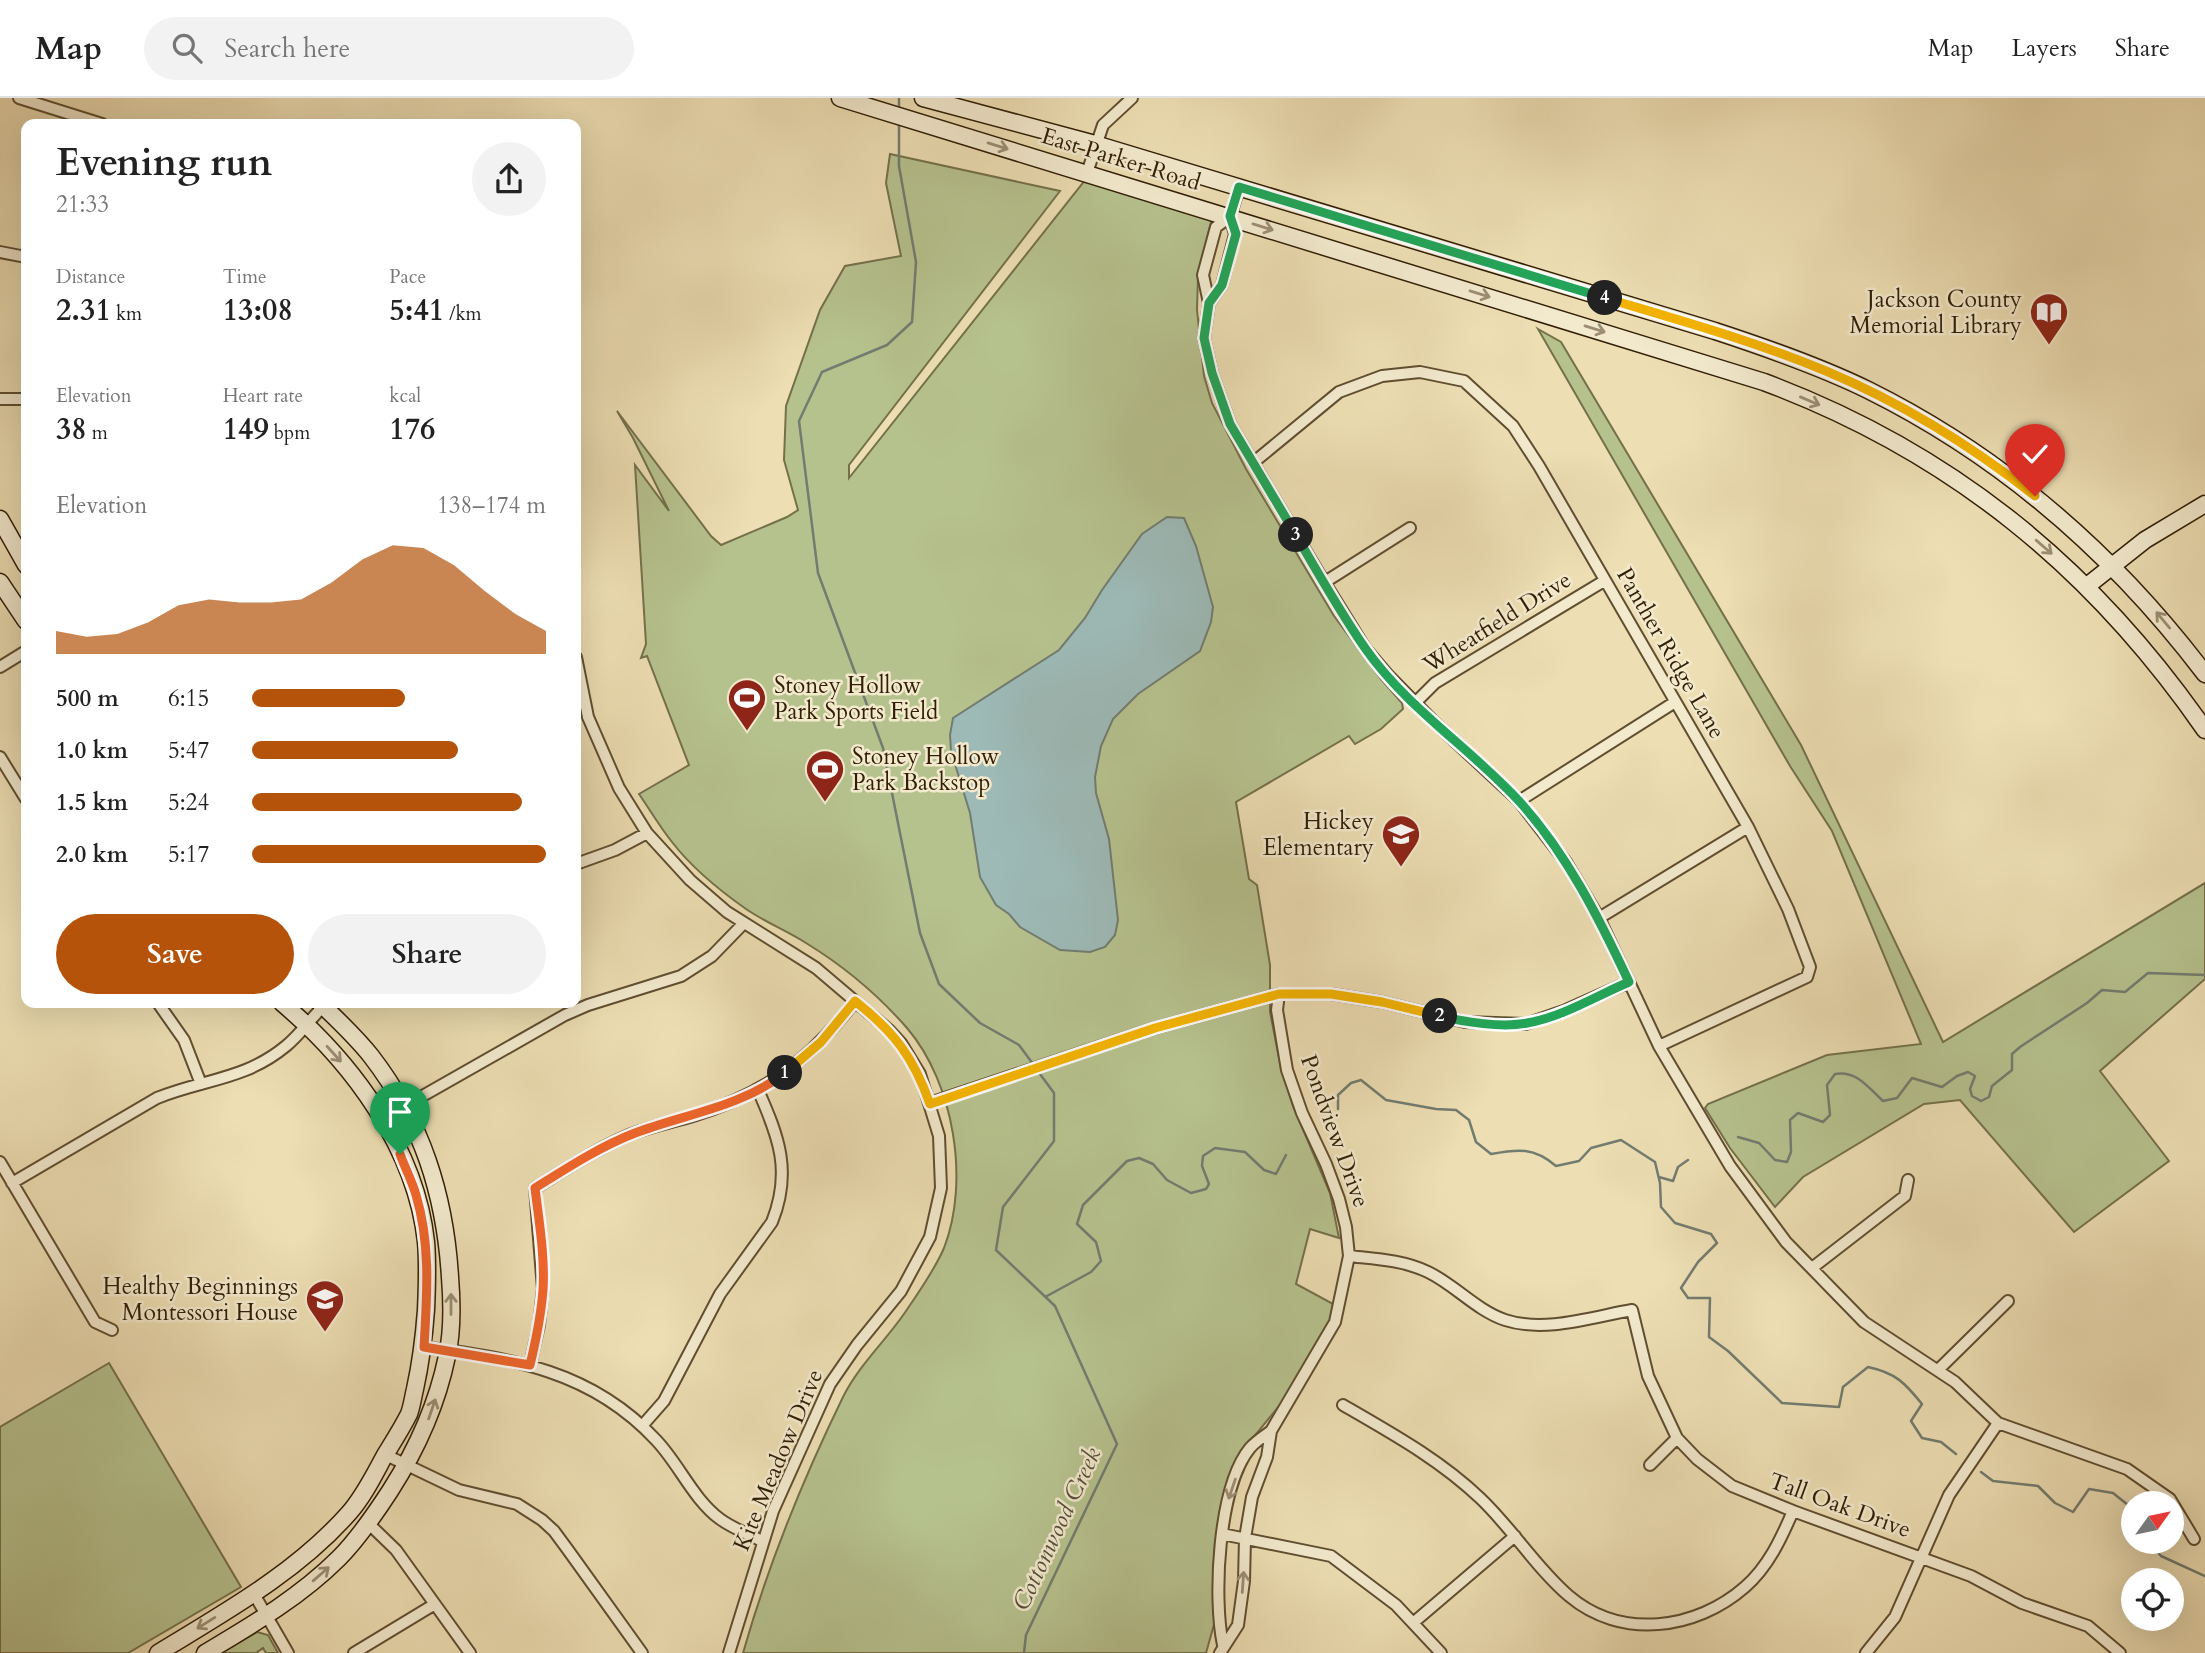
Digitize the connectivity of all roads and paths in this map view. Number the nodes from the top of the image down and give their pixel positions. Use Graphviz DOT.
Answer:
graph roads {
  1 [pos="19,98"];
  2 [pos="841,98"];
  3 [pos="1132,98"];
  4 [pos="926,99"];
  5 [pos="86,119"];
  6 [pos="1096,144"];
  7 [pos="1087,173"];
  8 [pos="1239,187"];
  9 [pos="1230,216"];
  10 [pos="0,252"];
  11 [pos="21,256"];
  12 [pos="1209,303"];
  13 [pos="0,399"];
  14 [pos="21,399"];
  15 [pos="1254,462"];
  16 [pos="2205,504"];
  17 [pos="0,519"];
  18 [pos="1410,528"];
  19 [pos="21,556"];
  20 [pos="2112,565"];
  21 [pos="1604,580"];
  22 [pos="0,582"];
  23 [pos="1325,582"];
  24 [pos="2087,586"];
  25 [pos="21,614"];
  26 [pos="21,653"];
  27 [pos="0,667"];
  28 [pos="2205,674"];
  29 [pos="581,682"];
  30 [pos="1675,702"];
  31 [pos="1415,703"];
  32 [pos="588,718"];
  33 [pos="581,720"];
  34 [pos="2205,730"];
  35 [pos="0,757"];
  36 [pos="21,791"];
  37 [pos="1519,801"];
  38 [pos="1748,827"];
  39 [pos="648,833"];
  40 [pos="581,862"];
  41 [pos="1599,918"];
  42 [pos="743,924"];
  43 [pos="1629,982"];
  44 [pos="1279,994"];
  45 [pos="855,1001"];
  46 [pos="162,1008"];
  47 [pos="288,1008"];
  48 [pos="321,1008"];
  49 [pos="328,1008"];
  50 [pos="308,1025"];
  51 [pos="1659,1046"];
  52 [pos="201,1084"];
  53 [pos="758,1090"];
  54 [pos="930,1104"];
  55 [pos="403,1105"];
  56 [pos="382,1119"];
  57 [pos="0,1162"];
  58 [pos="1908,1180"];
  59 [pos="12,1183"];
  60 [pos="1349,1256"];
  61 [pos="1812,1268"];
  62 [pos="2008,1301"];
  63 [pos="112,1330"];
  64 [pos="424,1347"];
  65 [pos="448,1350"];
  66 [pos="530,1365"];
  67 [pos="1938,1370"];
  68 [pos="1343,1405"];
  69 [pos="1998,1423"];
  70 [pos="642,1426"];
  71 [pos="1271,1431"];
  72 [pos="1677,1438"];
  73 [pos="386,1455"];
  74 [pos="406,1465"];
  75 [pos="1650,1465"];
  76 [pos="1793,1511"];
  77 [pos="368,1523"];
  78 [pos="1222,1534"];
  79 [pos="1515,1536"];
  80 [pos="1245,1538"];
  81 [pos="2194,1539"];
  82 [pos="762,1541"];
  83 [pos="1922,1557"];
  84 [pos="254,1594"];
  85 [pos="435,1604"];
  86 [pos="267,1616"];
  87 [pos="1413,1623"];
  88 [pos="1222,1649"];
  89 [pos="158,1653"];
  90 [pos="205,1653"];
  91 [pos="288,1653"];
  92 [pos="354,1653"];
  93 [pos="470,1653"];
  94 [pos="642,1653"];
  95 [pos="729,1653"];
  96 [pos="1441,1653"];
  97 [pos="1866,1653"];
  98 [pos="2120,1653"];
  1 -- 5 [label="street"];
  2 -- 7 [label="main road, East Parker Road, one-way"];
  3 -- 6 [label="street"];
  4 -- 6 [label="main road, East Parker Road"];
  6 -- 7 [label="street"];
  6 -- 8 [label="main road, East Parker Road"];
  7 -- 9 [label="main road, East Parker Road"];
  8 -- 9 [label="street"];
  8 -- 20 [label="main road, East Parker Road"];
  9 -- 12 [label="street"];
  9 -- 12 [label="street"];
  9 -- 24 [label="main road, East Parker Road, one-way"];
  10 -- 11 [label="street"];
  12 -- 15 [label="street"];
  13 -- 14 [label="street"];
  15 -- 21 [label="street, Panther Ridge Lane"];
  15 -- 23 [label="street"];
  16 -- 20 [label="main road"];
  17 -- 19 [label="main road"];
  18 -- 23 [label="street"];
  20 -- 24 [label="main road"];
  28 -- 20 [label="main road, East Parker Road, one-way"];
  21 -- 30 [label="street, Panther Ridge Lane"];
  21 -- 31 [label="street, Wheatfield Drive"];
  22 -- 25 [label="main road"];
  23 -- 31 [label="street"];
  24 -- 34 [label="main road, East Parker Road"];
  26 -- 27 [label="street"];
  29 -- 32 [label="street, Kite Meadow Drive"];
  30 -- 37 [label="street"];
  30 -- 38 [label="street, Panther Ridge Lane"];
  31 -- 37 [label="street"];
  32 -- 33 [label="street"];
  32 -- 39 [label="street, Kite Meadow Drive"];
  35 -- 36 [label="street"];
  37 -- 41 [label="street"];
  38 -- 41 [label="street"];
  38 -- 51 [label="street, Panther Ridge Lane"];
  39 -- 40 [label="street"];
  39 -- 42 [label="street, Kite Meadow Drive"];
  41 -- 43 [label="street"];
  42 -- 45 [label="street, Kite Meadow Drive"];
  42 -- 55 [label="street"];
  43 -- 44 [label="street"];
  43 -- 51 [label="street"];
  44 -- 54 [label="street"];
  44 -- 60 [label="street, Pondview Drive"];
  45 -- 53 [label="street"];
  45 -- 54 [label="street, Kite Meadow Drive"];
  46 -- 52 [label="street"];
  47 -- 50 [label="main road"];
  48 -- 50 [label="street"];
  49 -- 55 [label="main road"];
  50 -- 52 [label="street"];
  50 -- 56 [label="main road, one-way"];
  51 -- 61 [label="street"];
  52 -- 59 [label="street"];
  53 -- 66 [label="street"];
  53 -- 70 [label="street"];
  54 -- 82 [label="street, Kite Meadow Drive"];
  55 -- 56 [label="street"];
  65 -- 55 [label="main road, one-way"];
  56 -- 64 [label="main road"];
  57 -- 59 [label="street"];
  58 -- 61 [label="street"];
  59 -- 63 [label="street"];
  60 -- 71 [label="street, Pondview Drive"];
  60 -- 72 [label="street, Tall Oak Drive"];
  61 -- 67 [label="street"];
  62 -- 67 [label="street"];
  64 -- 65 [label="street"];
  64 -- 73 [label="main road"];
  65 -- 66 [label="street"];
  74 -- 65 [label="main road, one-way"];
  66 -- 70 [label="street"];
  67 -- 69 [label="street"];
  68 -- 79 [label="street"];
  69 -- 81 [label="street"];
  69 -- 83 [label="street"];
  70 -- 82 [label="street"];
  71 -- 78 [label="street, Pondview Drive, one-way"];
  71 -- 80 [label="street, Pondview Drive"];
  72 -- 75 [label="street"];
  72 -- 76 [label="street, Tall Oak Drive"];
  73 -- 74 [label="street"];
  73 -- 84 [label="main road"];
  74 -- 77 [label="main road"];
  74 -- 94 [label="street"];
  76 -- 79 [label="street"];
  76 -- 83 [label="street, Tall Oak Drive"];
  77 -- 85 [label="street"];
  86 -- 77 [label="main road, one-way"];
  78 -- 80 [label="street"];
  78 -- 88 [label="street, Pondview Drive"];
  79 -- 87 [label="street"];
  80 -- 87 [label="street"];
  88 -- 80 [label="street, Pondview Drive, one-way"];
  82 -- 95 [label="street, Kite Meadow Drive"];
  83 -- 97 [label="street"];
  83 -- 98 [label="street, Tall Oak Drive"];
  84 -- 86 [label="street"];
  84 -- 89 [label="main road, one-way"];
  85 -- 92 [label="street"];
  85 -- 93 [label="street"];
  86 -- 90 [label="main road"];
  86 -- 91 [label="street"];
  87 -- 96 [label="street"];
}
